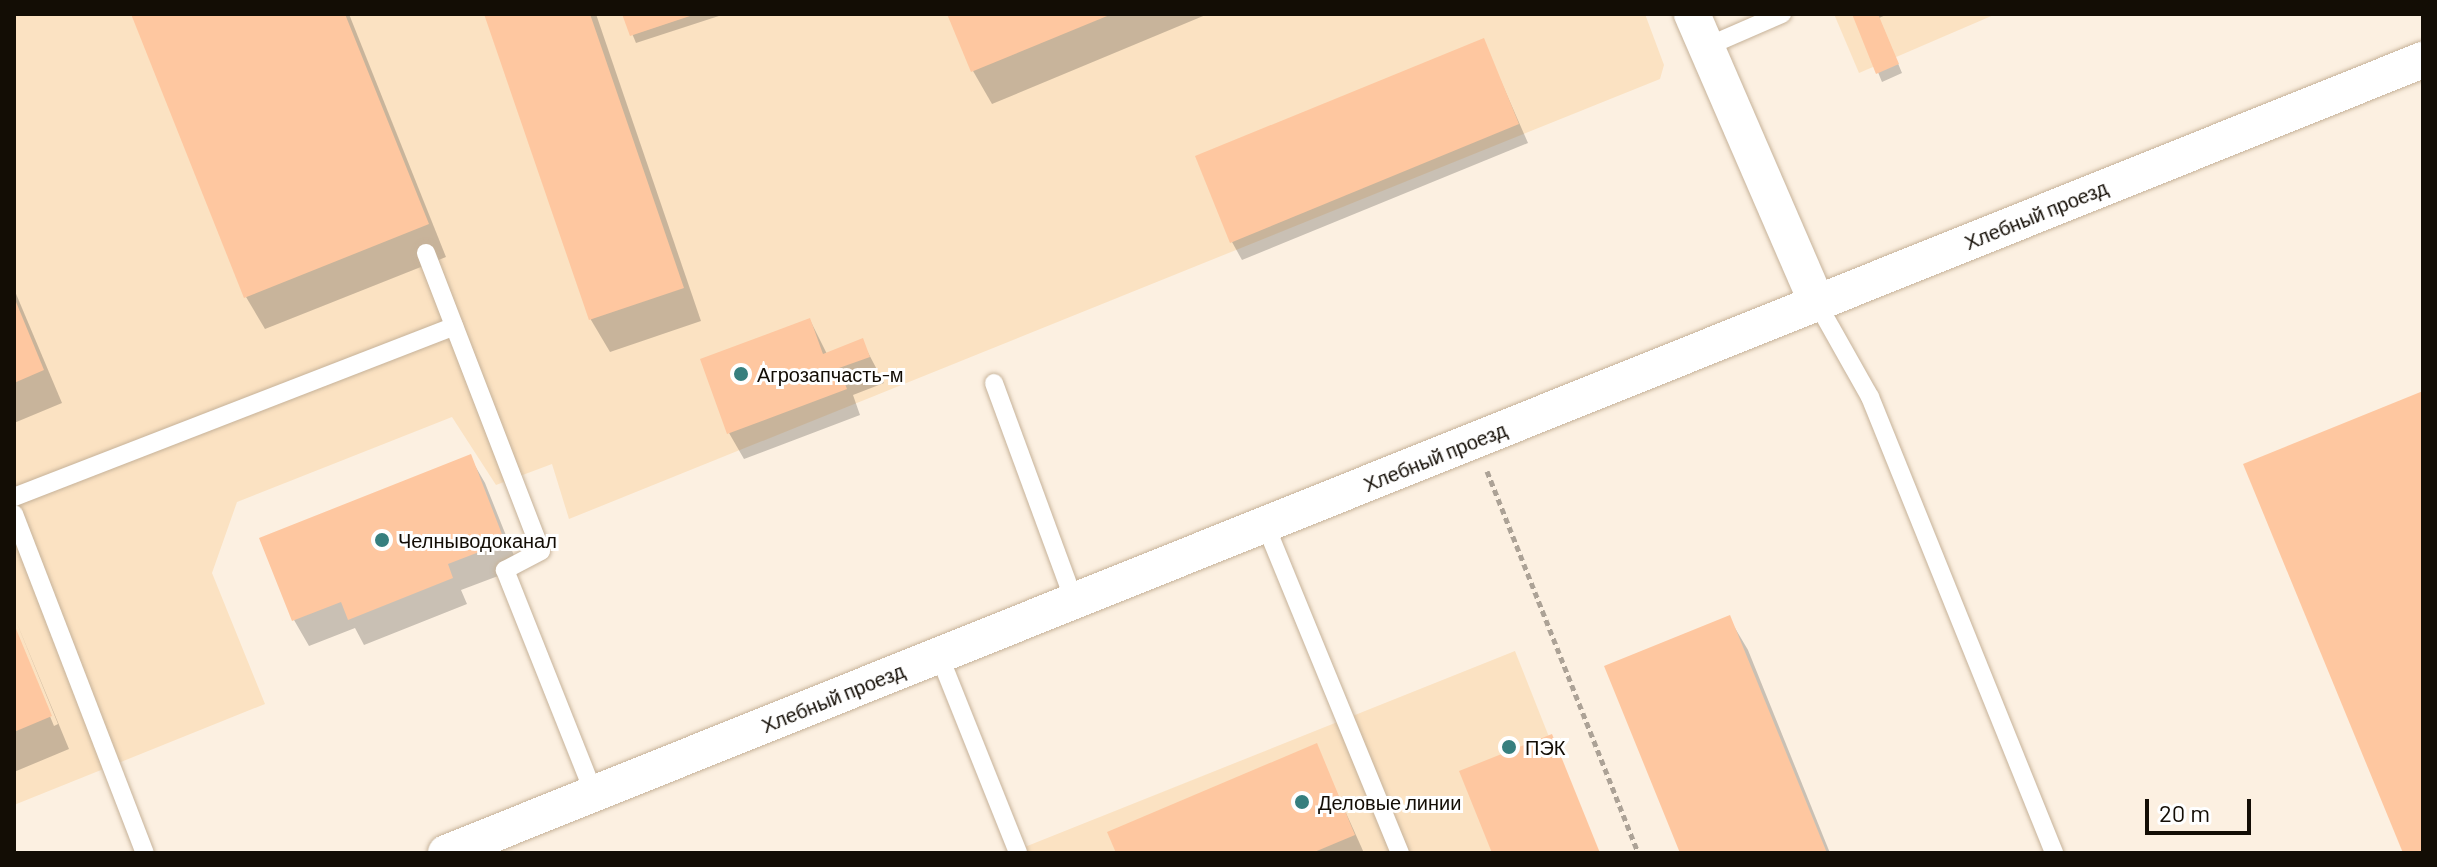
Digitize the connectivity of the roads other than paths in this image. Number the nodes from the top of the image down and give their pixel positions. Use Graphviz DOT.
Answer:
graph roads {
  1 [pos="1692,14"];
  2 [pos="1782,14"];
  3 [pos="1706,47"];
  4 [pos="2423,60"];
  5 [pos="426,253"];
  6 [pos="1817,303"];
  7 [pos="454,326"];
  8 [pos="994,383"];
  9 [pos="14,497"];
  10 [pos="14,514"];
  11 [pos="1265,524"];
  12 [pos="1074,601"];
  13 [pos="939,655"];
  14 [pos="594,794"];
  15 [pos="145,853"];
  16 [pos="446,853"];
  17 [pos="1018,853"];
  18 [pos="1400,853"];
  19 [pos="2054,853"];
  1 -- 3 [label="street"];
  2 -- 3 [label="lane"];
  3 -- 6 [label="street"];
  4 -- 6 [label="street, Хлебный проезд"];
  5 -- 7 [label="lane"];
  6 -- 11 [label="street, Хлебный проезд"];
  6 -- 19 [label="lane"];
  7 -- 9 [label="lane"];
  7 -- 14 [label="lane"];
  8 -- 12 [label="lane"];
  10 -- 15 [label="lane"];
  11 -- 12 [label="street, Хлебный проезд"];
  11 -- 18 [label="lane"];
  12 -- 13 [label="street, Хлебный проезд"];
  13 -- 14 [label="street, Хлебный проезд"];
  13 -- 17 [label="lane"];
  14 -- 16 [label="street, Хлебный проезд"];
}
